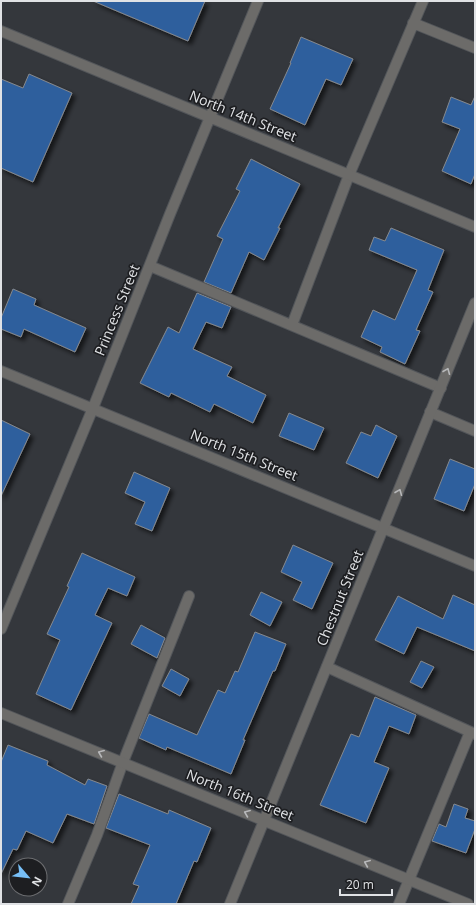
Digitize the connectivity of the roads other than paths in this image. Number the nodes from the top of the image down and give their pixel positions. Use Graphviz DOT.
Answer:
graph roads {
  1 [pos="258,1"];
  2 [pos="422,1"];
  3 [pos="413,23"];
  4 [pos="1,30"];
  5 [pos="475,48"];
  6 [pos="211,118"];
  7 [pos="349,175"];
  8 [pos="475,227"];
  9 [pos="150,266"];
  10 [pos="475,303"];
  11 [pos="292,325"];
  12 [pos="1,371"];
  13 [pos="441,388"];
  14 [pos="93,408"];
  15 [pos="430,412"];
  16 [pos="475,431"];
  17 [pos="384,528"];
  18 [pos="475,566"];
  19 [pos="189,596"];
  20 [pos="1,629"];
  21 [pos="327,667"];
  22 [pos="1,713"];
  23 [pos="472,733"];
  24 [pos="123,762"];
  25 [pos="265,820"];
  26 [pos="409,881"];
  27 [pos="68,904"];
  28 [pos="230,904"];
  29 [pos="399,904"];
  30 [pos="468,904"];
  1 -- 6 [label="street, Princess Street"];
  2 -- 3 [label="street"];
  3 -- 5 [label="street"];
  3 -- 7 [label="street"];
  4 -- 6 [label="street, North 14th Street"];
  6 -- 7 [label="street, North 14th Street"];
  6 -- 9 [label="street, Princess Street"];
  7 -- 8 [label="street, North 14th Street"];
  7 -- 11 [label="street"];
  9 -- 11 [label="street"];
  9 -- 14 [label="street, Princess Street"];
  13 -- 10 [label="street, Chestnut Street, one-way"];
  11 -- 13 [label="street"];
  12 -- 14 [label="street, North 15th Street"];
  13 -- 15 [label="street, Chestnut Street"];
  14 -- 17 [label="street, North 15th Street"];
  14 -- 20 [label="street, Princess Street"];
  15 -- 16 [label="street"];
  17 -- 15 [label="street, Chestnut Street, one-way"];
  17 -- 18 [label="street, North 15th Street"];
  17 -- 21 [label="street, Chestnut Street"];
  19 -- 24 [label="street"];
  21 -- 23 [label="street"];
  21 -- 25 [label="street, Chestnut Street"];
  24 -- 22 [label="street, North 16th Street, one-way"];
  23 -- 26 [label="street"];
  25 -- 24 [label="street, North 16th Street, one-way"];
  24 -- 27 [label="street"];
  26 -- 25 [label="street, North 16th Street, one-way"];
  25 -- 28 [label="street, Chestnut Street"];
  26 -- 29 [label="street"];
  26 -- 30 [label="street, North 16th Street"];
}
